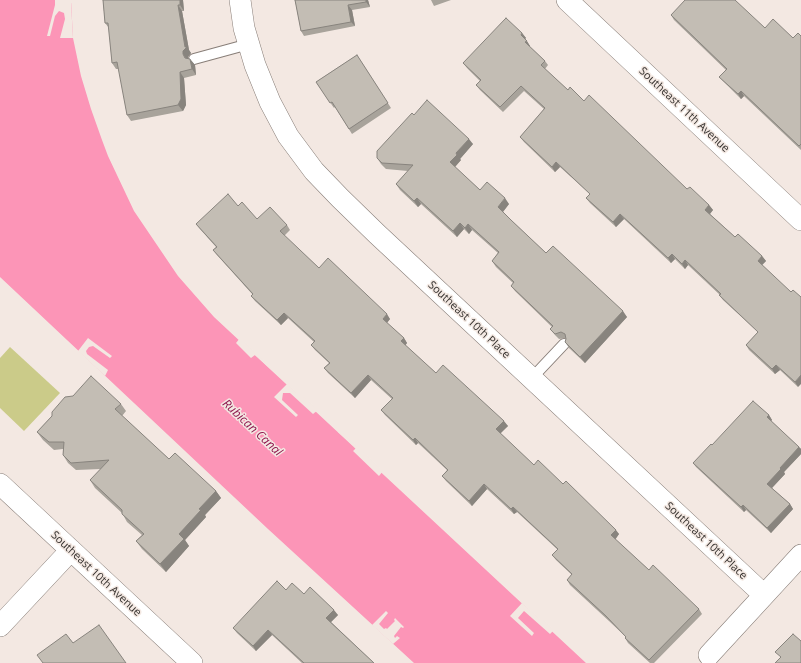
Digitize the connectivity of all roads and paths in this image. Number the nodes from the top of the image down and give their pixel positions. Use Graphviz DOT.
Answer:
graph roads {
  1 [pos="240,0"];
  2 [pos="567,0"];
  3 [pos="249,44"];
  4 [pos="194,59"];
  5 [pos="801,220"];
  6 [pos="564,344"];
  7 [pos="532,378"];
  8 [pos="0,484"];
  9 [pos="71,550"];
  10 [pos="801,555"];
  11 [pos="764,595"];
  12 [pos="0,626"];
  13 [pos="709,655"];
  14 [pos="192,663"];
  1 -- 3 [label="street, Southeast 10th Place"];
  2 -- 5 [label="street, Southeast 11th Avenue"];
  3 -- 4 [label="lane"];
  3 -- 7 [label="street, Southeast 10th Place"];
  6 -- 7 [label="lane"];
  7 -- 11 [label="street, Southeast 10th Place"];
  8 -- 9 [label="street, Southeast 10th Avenue"];
  9 -- 12 [label="street"];
  9 -- 14 [label="street, Southeast 10th Avenue"];
  10 -- 11 [label="street"];
  11 -- 13 [label="street"];
}
